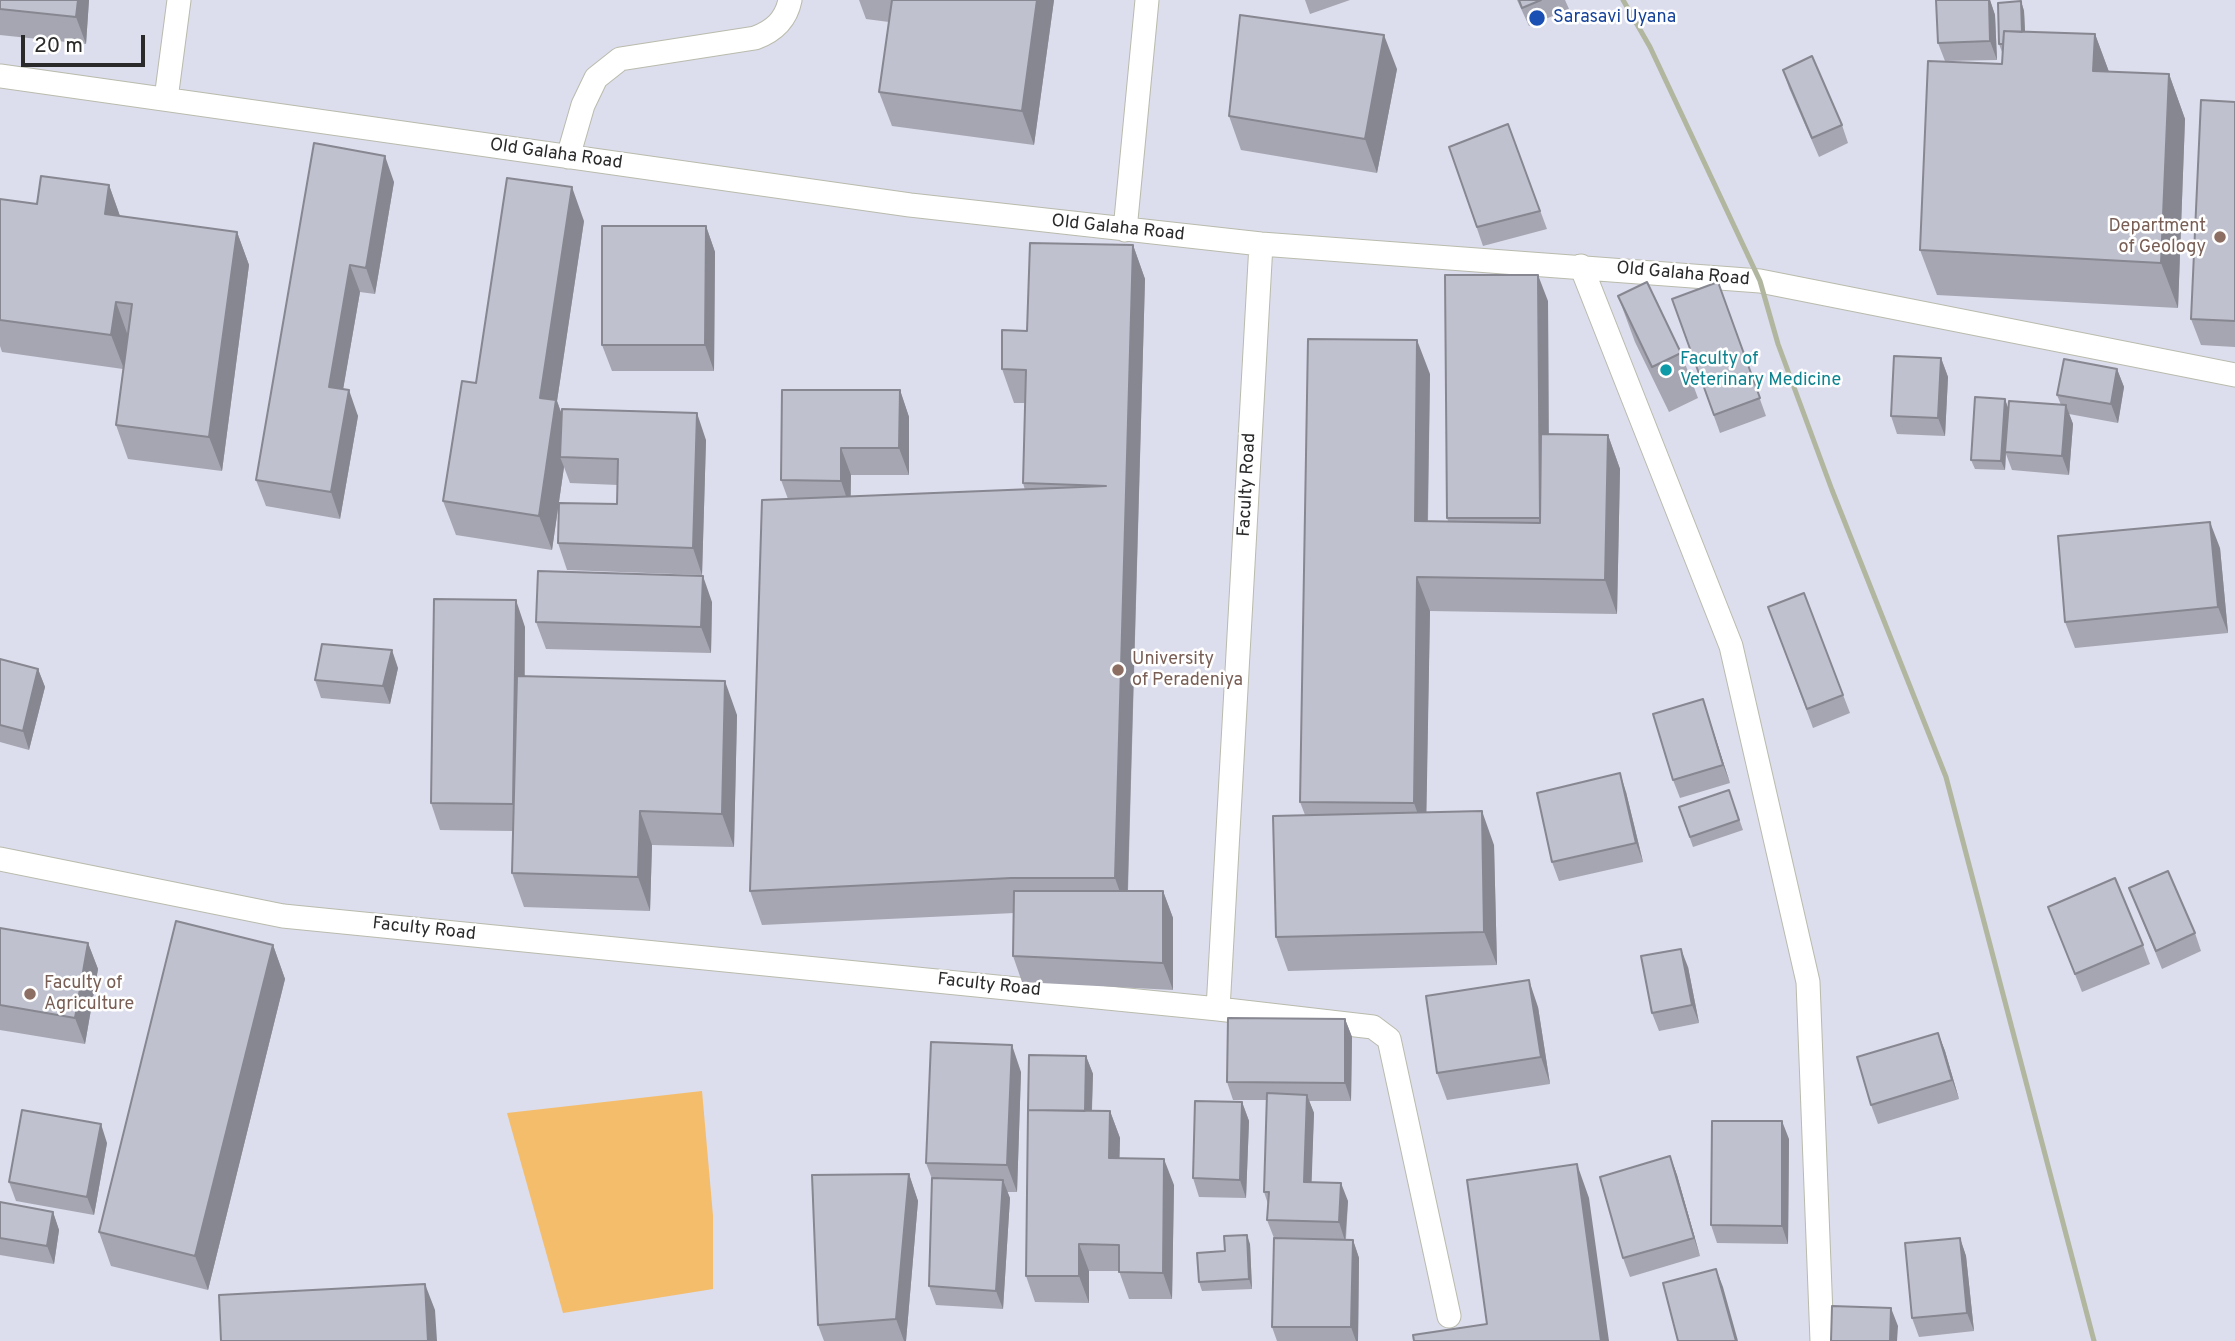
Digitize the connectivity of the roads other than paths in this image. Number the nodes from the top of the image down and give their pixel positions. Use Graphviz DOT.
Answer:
graph roads {
  1 [pos="179,0"];
  2 [pos="790,0"];
  3 [pos="1147,0"];
  4 [pos="0,76"];
  5 [pos="166,99"];
  6 [pos="568,157"];
  7 [pos="1125,230"];
  8 [pos="1261,244"];
  9 [pos="1581,266"];
  10 [pos="2235,375"];
  11 [pos="0,859"];
  12 [pos="1219,1009"];
  13 [pos="1449,1316"];
  14 [pos="1822,1341"];
  1 -- 5 [label="lane"];
  2 -- 6 [label="lane"];
  3 -- 7 [label="lane"];
  4 -- 5 [label="lane, Old Galaha Road"];
  5 -- 6 [label="lane, Old Galaha Road"];
  6 -- 7 [label="lane, Old Galaha Road"];
  7 -- 8 [label="lane, Old Galaha Road"];
  8 -- 9 [label="lane, Old Galaha Road"];
  8 -- 12 [label="lane, Faculty Road"];
  9 -- 10 [label="lane, Old Galaha Road"];
  9 -- 14 [label="lane"];
  11 -- 12 [label="lane, Faculty Road"];
  12 -- 13 [label="lane"];
}
